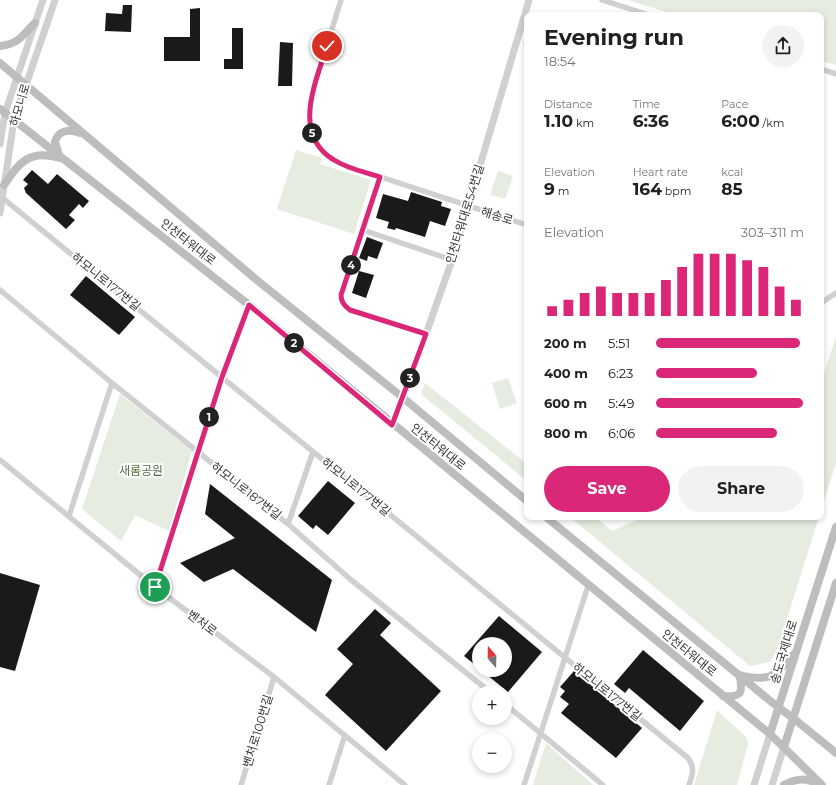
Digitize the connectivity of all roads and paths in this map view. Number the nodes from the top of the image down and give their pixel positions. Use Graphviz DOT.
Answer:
graph roads {
  1 [pos="43,0"];
  2 [pos="55,0"];
  3 [pos="341,0"];
  4 [pos="529,0"];
  5 [pos="602,0"];
  6 [pos="525,12"];
  7 [pos="640,12"];
  8 [pos="524,17"];
  9 [pos="35,23"];
  10 [pos="0,46"];
  11 [pos="0,63"];
  12 [pos="824,70"];
  13 [pos="836,74"];
  14 [pos="17,79"];
  15 [pos="25,86"];
  16 [pos="3,111"];
  17 [pos="14,120"];
  18 [pos="82,134"];
  19 [pos="0,144"];
  20 [pos="62,158"];
  21 [pos="380,177"];
  22 [pos="4,185"];
  23 [pos="1,197"];
  24 [pos="468,207"];
  25 [pos="0,213"];
  26 [pos="524,224"];
  27 [pos="363,230"];
  28 [pos="452,260"];
  29 [pos="0,290"];
  30 [pos="836,293"];
  31 [pos="824,301"];
  32 [pos="249,305"];
  33 [pos="426,334"];
  34 [pos="222,377"];
  35 [pos="112,383"];
  36 [pos="402,398"];
  37 [pos="392,425"];
  38 [pos="198,452"];
  39 [pos="313,452"];
  40 [pos="0,460"];
  41 [pos="524,499"];
  42 [pos="69,516"];
  43 [pos="550,520"];
  44 [pos="288,524"];
  45 [pos="836,527"];
  46 [pos="836,583"];
  47 [pos="588,586"];
  48 [pos="155,587"];
  49 [pos="797,650"];
  50 [pos="564,658"];
  51 [pos="738,675"];
  52 [pos="274,678"];
  53 [pos="481,685"];
  54 [pos="723,696"];
  55 [pos="779,708"];
  56 [pos="512,710"];
  57 [pos="793,718"];
  58 [pos="540,733"];
  59 [pos="770,734"];
  60 [pos="345,735"];
  61 [pos="784,747"];
  62 [pos="836,753"];
  63 [pos="241,785"];
  64 [pos="329,785"];
  65 [pos="405,785"];
  66 [pos="524,785"];
  67 [pos="603,785"];
  68 [pos="689,785"];
  69 [pos="754,785"];
  70 [pos="772,785"];
  71 [pos="784,785"];
  72 [pos="822,785"];
  1 -- 9 [label="street, 하모니로"];
  2 -- 15 [label="street, 하모니로"];
  3 -- 21 [label="street, 해송로"];
  4 -- 6 [label="street, 인천타워대로54번길"];
  5 -- 7 [label="street"];
  8 -- 24 [label="street, 인천타워대로54번길"];
  9 -- 10 [label="main road"];
  9 -- 14 [label="street, 하모니로"];
  11 -- 14 [label="main road, 인천타워대로"];
  12 -- 13 [label="street"];
  14 -- 15 [label="main road, 인천타워대로"];
  14 -- 16 [label="street, 하모니로"];
  15 -- 17 [label="street, 하모니로"];
  15 -- 18 [label="main road, 인천타워대로"];
  16 -- 17 [label="main road, 인천타워대로"];
  16 -- 19 [label="street, 하모니로"];
  17 -- 20 [label="main road, 인천타워대로"];
  17 -- 22 [label="street, 하모니로"];
  18 -- 20 [label="main road"];
  18 -- 36 [label="main road, 인천타워대로"];
  20 -- 22 [label="main road"];
  20 -- 32 [label="main road, 인천타워대로"];
  21 -- 24 [label="street, 해송로"];
  21 -- 27 [label="street"];
  22 -- 23 [label="street, 하모니로"];
  23 -- 25 [label="street, 하모니로"];
  23 -- 34 [label="street, 하모니로177번길"];
  24 -- 26 [label="street, 해송로"];
  24 -- 28 [label="street, 인천타워대로54번길"];
  27 -- 28 [label="street"];
  27 -- 33 [label="street"];
  28 -- 33 [label="street, 인천타워대로54번길"];
  29 -- 35 [label="street, 하모니로187번길"];
  30 -- 31 [label="street"];
  32 -- 34 [label="street"];
  32 -- 37 [label="main road, 인천타워대로"];
  33 -- 36 [label="street, 인천타워대로54번길"];
  34 -- 38 [label="street"];
  34 -- 39 [label="street, 하모니로177번길"];
  35 -- 38 [label="street, 하모니로187번길"];
  35 -- 42 [label="street"];
  36 -- 37 [label="street, 인천타워대로54번길"];
  36 -- 41 [label="main road, 인천타워대로"];
  37 -- 47 [label="main road, 인천타워대로"];
  38 -- 44 [label="street, 하모니로187번길"];
  38 -- 48 [label="street"];
  39 -- 44 [label="street"];
  39 -- 50 [label="street, 하모니로177번길"];
  40 -- 42 [label="street, 벤처로"];
  42 -- 48 [label="street, 벤처로"];
  43 -- 51 [label="main road, 인천타워대로"];
  44 -- 53 [label="street, 하모니로187번길"];
  45 -- 49 [label="main road, 송도국제대로"];
  46 -- 57 [label="main road"];
  47 -- 50 [label="street"];
  47 -- 54 [label="main road, 인천타워대로"];
  48 -- 52 [label="street, 벤처로"];
  49 -- 51 [label="main road"];
  49 -- 55 [label="main road, 송도국제대로"];
  50 -- 58 [label="street"];
  50 -- 68 [label="street, 하모니로177번길"];
  51 -- 54 [label="main road"];
  51 -- 55 [label="main road, 인천타워대로"];
  52 -- 60 [label="street, 벤처로"];
  52 -- 63 [label="street, 벤처로100번길"];
  54 -- 59 [label="main road, 인천타워대로"];
  55 -- 57 [label="main road, 인천타워대로"];
  55 -- 59 [label="main road, 송도국제대로"];
  56 -- 58 [label="street"];
  57 -- 61 [label="main road"];
  57 -- 62 [label="main road, 인천타워대로"];
  58 -- 66 [label="street"];
  58 -- 67 [label="street"];
  59 -- 61 [label="main road, 인천타워대로"];
  59 -- 69 [label="street, 송도국제대로"];
  60 -- 64 [label="street"];
  60 -- 65 [label="street, 벤처로"];
  61 -- 70 [label="street"];
  61 -- 72 [label="main road, 인천타워대로"];
  71 -- 72 [label="main road"];
}
